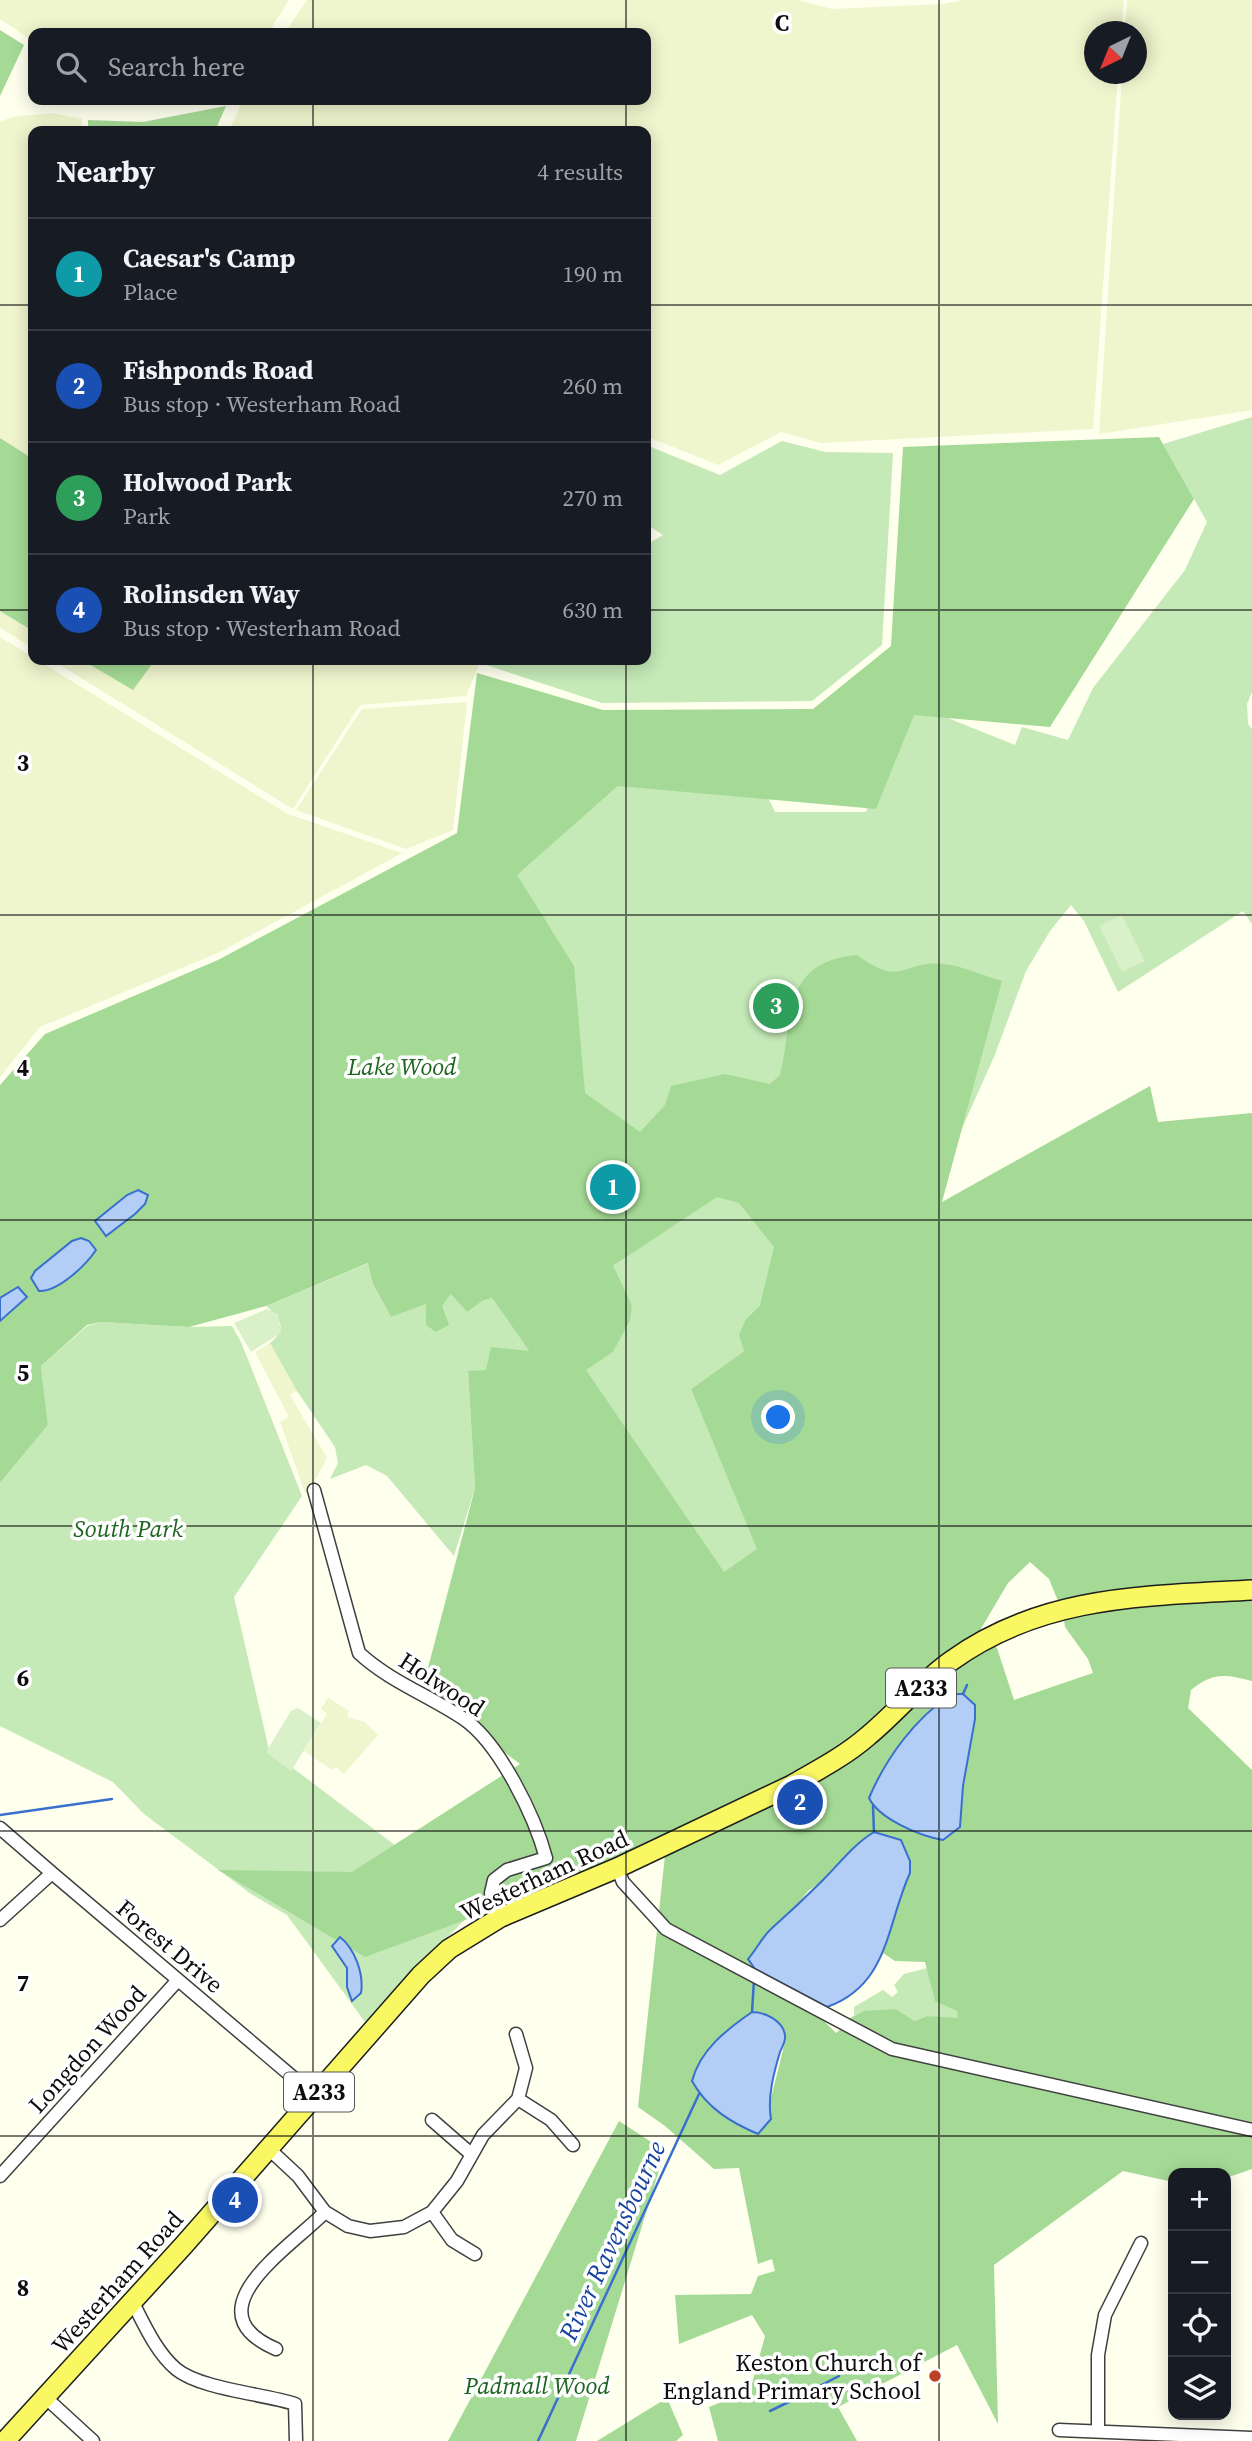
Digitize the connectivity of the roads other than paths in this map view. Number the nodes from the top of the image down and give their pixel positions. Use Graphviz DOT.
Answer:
graph roads {
  1 [pos="314,1490"];
  2 [pos="1252,1590"];
  3 [pos="0,1828"];
  4 [pos="617,1868"];
  5 [pos="52,1873"];
  6 [pos="501,1917"];
  7 [pos="0,1920"];
  8 [pos="178,1980"];
  9 [pos="516,2034"];
  10 [pos="315,2096"];
  11 [pos="518,2099"];
  12 [pos="432,2119"];
  13 [pos="1252,2130"];
  14 [pos="573,2145"];
  15 [pos="270,2149"];
  16 [pos="471,2154"];
  17 [pos="0,2176"];
  18 [pos="325,2212"];
  19 [pos="432,2212"];
  20 [pos="1141,2243"];
  21 [pos="475,2254"];
  22 [pos="132,2301"];
  23 [pos="276,2349"];
  24 [pos="45,2397"];
  25 [pos="1059,2430"];
  26 [pos="1098,2431"];
  27 [pos="1252,2438"];
  28 [pos="5,2441"];
  29 [pos="93,2441"];
  30 [pos="296,2441"];
  1 -- 6 [label="street, Holwood"];
  2 -- 4 [label="main road, Westerham Road / A233"];
  3 -- 5 [label="street, Forest Drive"];
  4 -- 6 [label="main road, Westerham Road / A233"];
  4 -- 13 [label="street"];
  5 -- 7 [label="street"];
  5 -- 8 [label="street, Forest Drive"];
  6 -- 10 [label="main road, Westerham Road / A233"];
  8 -- 10 [label="street, Forest Drive"];
  8 -- 17 [label="street, Longdon Wood"];
  9 -- 11 [label="street"];
  10 -- 15 [label="main road, Westerham Road / A233"];
  11 -- 14 [label="street"];
  11 -- 16 [label="street"];
  12 -- 16 [label="street"];
  15 -- 18 [label="street"];
  15 -- 22 [label="main road, Westerham Road / A233"];
  16 -- 19 [label="street"];
  18 -- 19 [label="street"];
  18 -- 23 [label="street"];
  19 -- 21 [label="street"];
  20 -- 26 [label="street"];
  22 -- 24 [label="main road, Westerham Road / A233"];
  22 -- 30 [label="street"];
  24 -- 28 [label="main road, Westerham Road / A233"];
  24 -- 29 [label="street"];
  25 -- 26 [label="street"];
  26 -- 27 [label="street"];
}
